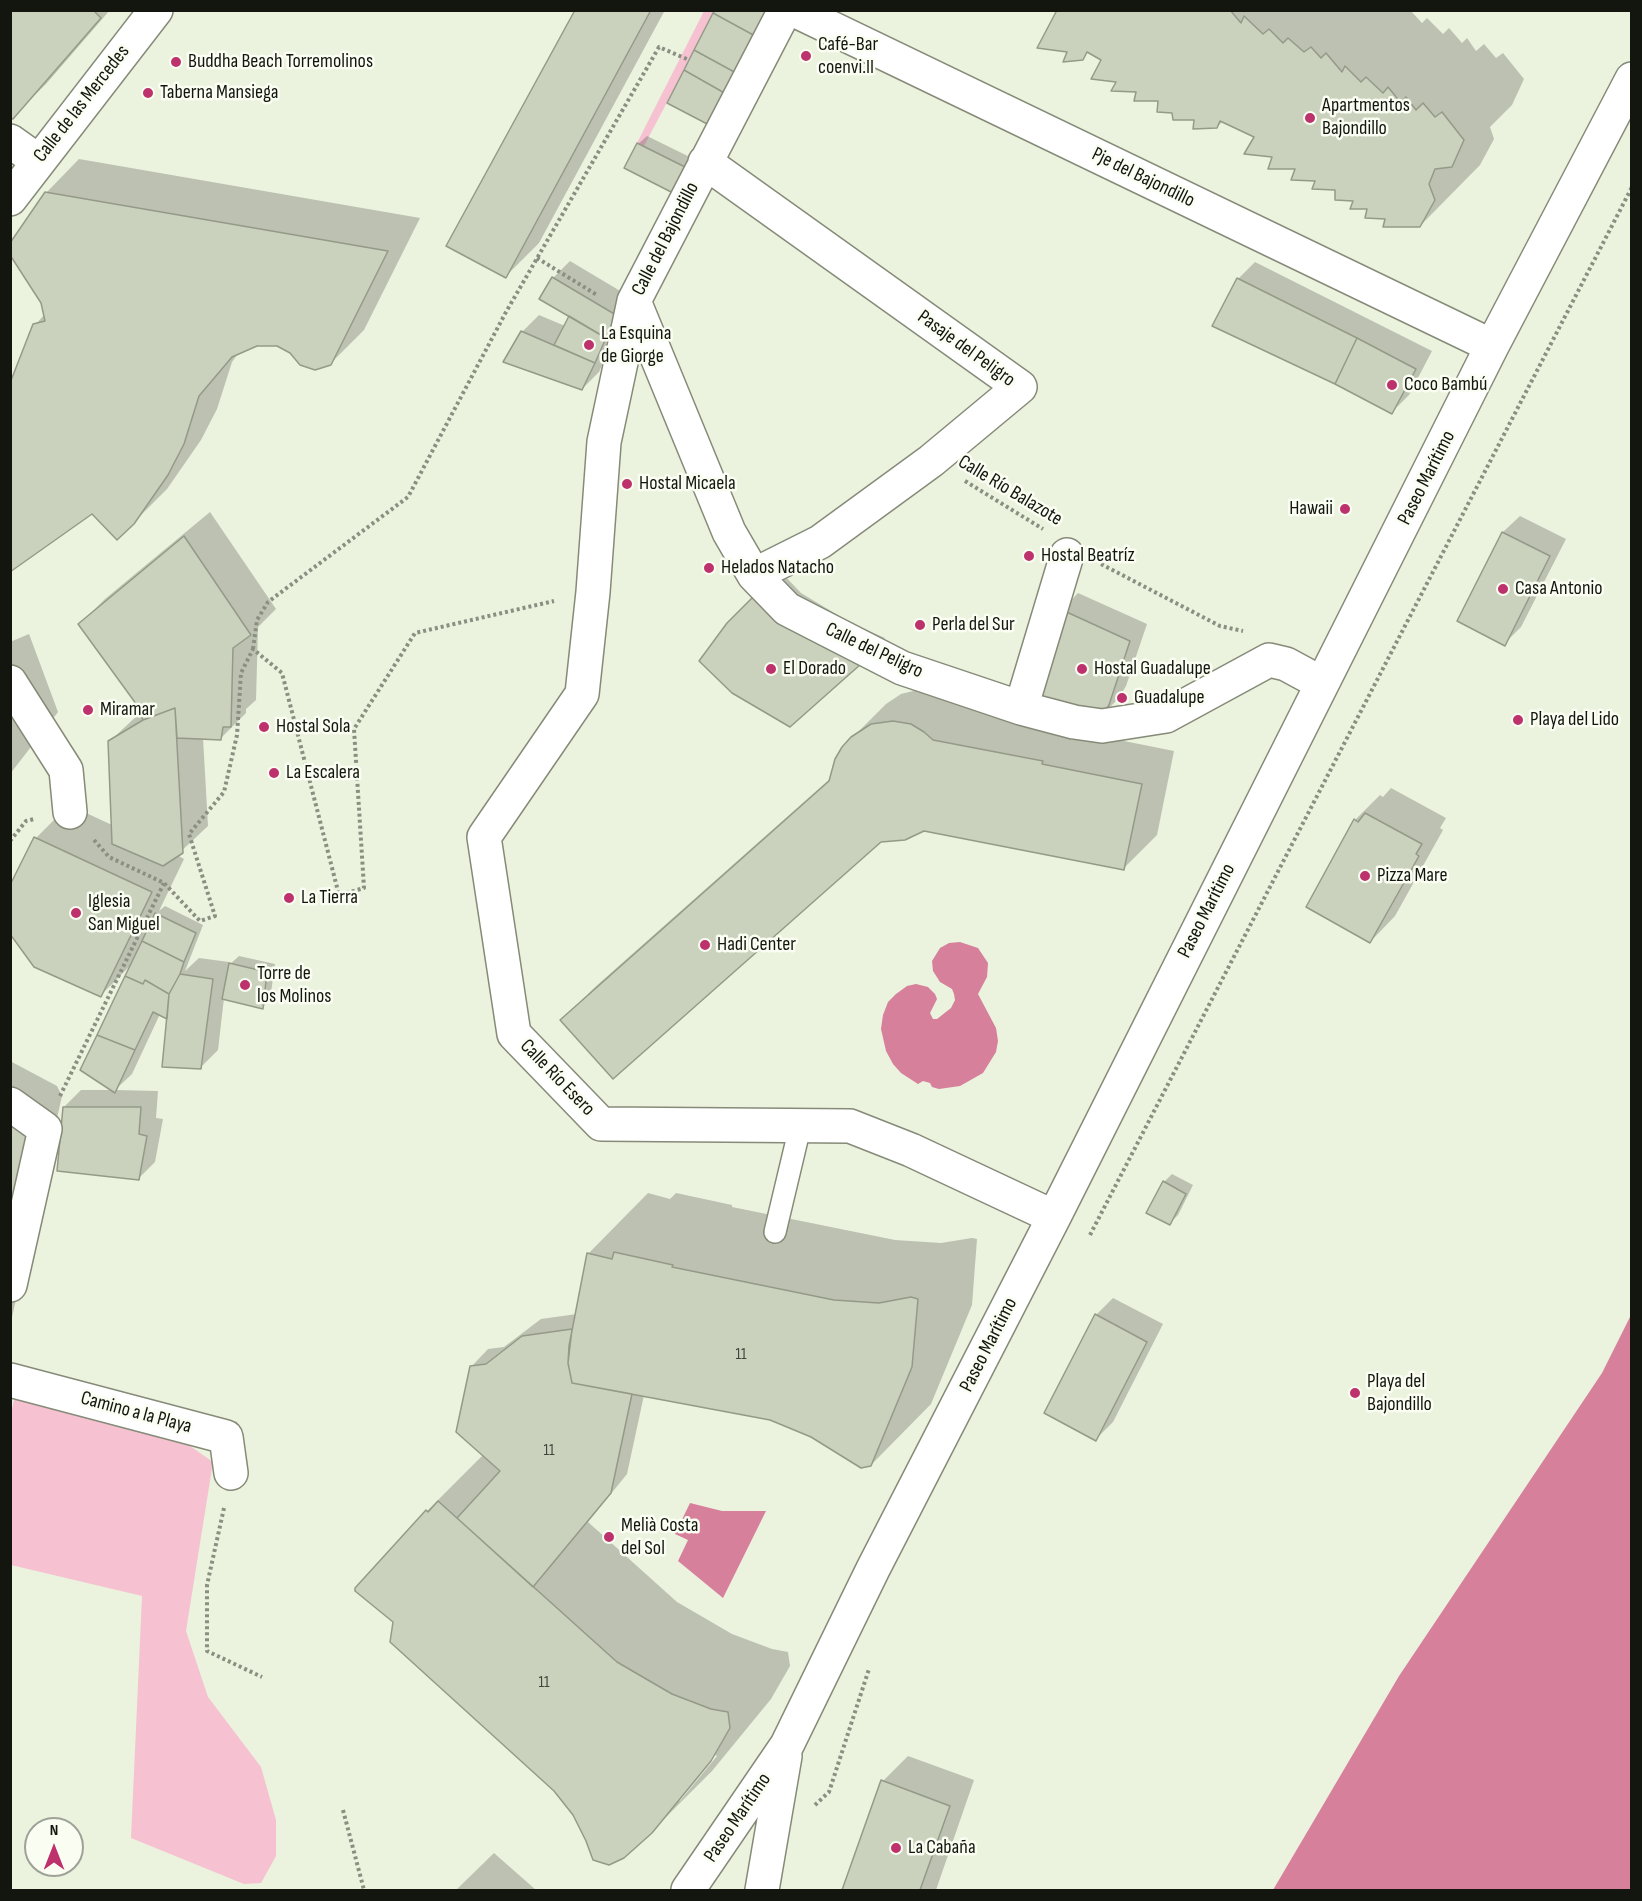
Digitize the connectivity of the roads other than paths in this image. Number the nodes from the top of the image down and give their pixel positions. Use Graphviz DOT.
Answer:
graph roads {
  1 [pos="785,10"];
  2 [pos="794,10"];
  3 [pos="144,15"];
  4 [pos="1632,79"];
  5 [pos="10,141"];
  6 [pos="38,161"];
  7 [pos="705,162"];
  8 [pos="10,199"];
  9 [pos="633,301"];
  10 [pos="1492,346"];
  11 [pos="1080,558"];
  12 [pos="754,575"];
  13 [pos="592,592"];
  14 [pos="10,682"];
  15 [pos="1322,683"];
  16 [pos="1021,708"];
  17 [pos="70,812"];
  18 [pos="10,1104"];
  19 [pos="800,1127"];
  20 [pos="1054,1217"];
  21 [pos="775,1232"];
  22 [pos="10,1285"];
  23 [pos="10,1380"];
  24 [pos="231,1473"];
  25 [pos="787,1745"];
  26 [pos="688,1890"];
  27 [pos="762,1890"];
  1 -- 7 [label="street, Calle del Bajondillo"];
  2 -- 10 [label="street, Pje del Bajondillo"];
  3 -- 6 [label="street, Calle de las Mercedes"];
  4 -- 10 [label="street, Paseo Marítimo"];
  5 -- 6 [label="street"];
  6 -- 8 [label="street, Calle de las Mercedes"];
  7 -- 9 [label="street, Calle del Bajondillo"];
  7 -- 12 [label="street, Pasaje del Peligro"];
  9 -- 12 [label="street, Calle del Peligro"];
  9 -- 13 [label="street, Calle del Bajondillo"];
  10 -- 15 [label="street, Paseo Marítimo"];
  11 -- 16 [label="street"];
  12 -- 16 [label="street, Calle del Peligro"];
  13 -- 19 [label="street, Calle Río Esero"];
  14 -- 17 [label="street"];
  15 -- 16 [label="street, Calle del Peligro"];
  15 -- 20 [label="street, Paseo Marítimo"];
  18 -- 22 [label="street"];
  19 -- 20 [label="street, Calle Río Esero"];
  19 -- 21 [label="lane"];
  20 -- 25 [label="street, Paseo Marítimo"];
  23 -- 24 [label="street, Camino a la Playa"];
  25 -- 26 [label="street, Paseo Marítimo"];
  25 -- 27 [label="street, Paseo Marítimo"];
}
